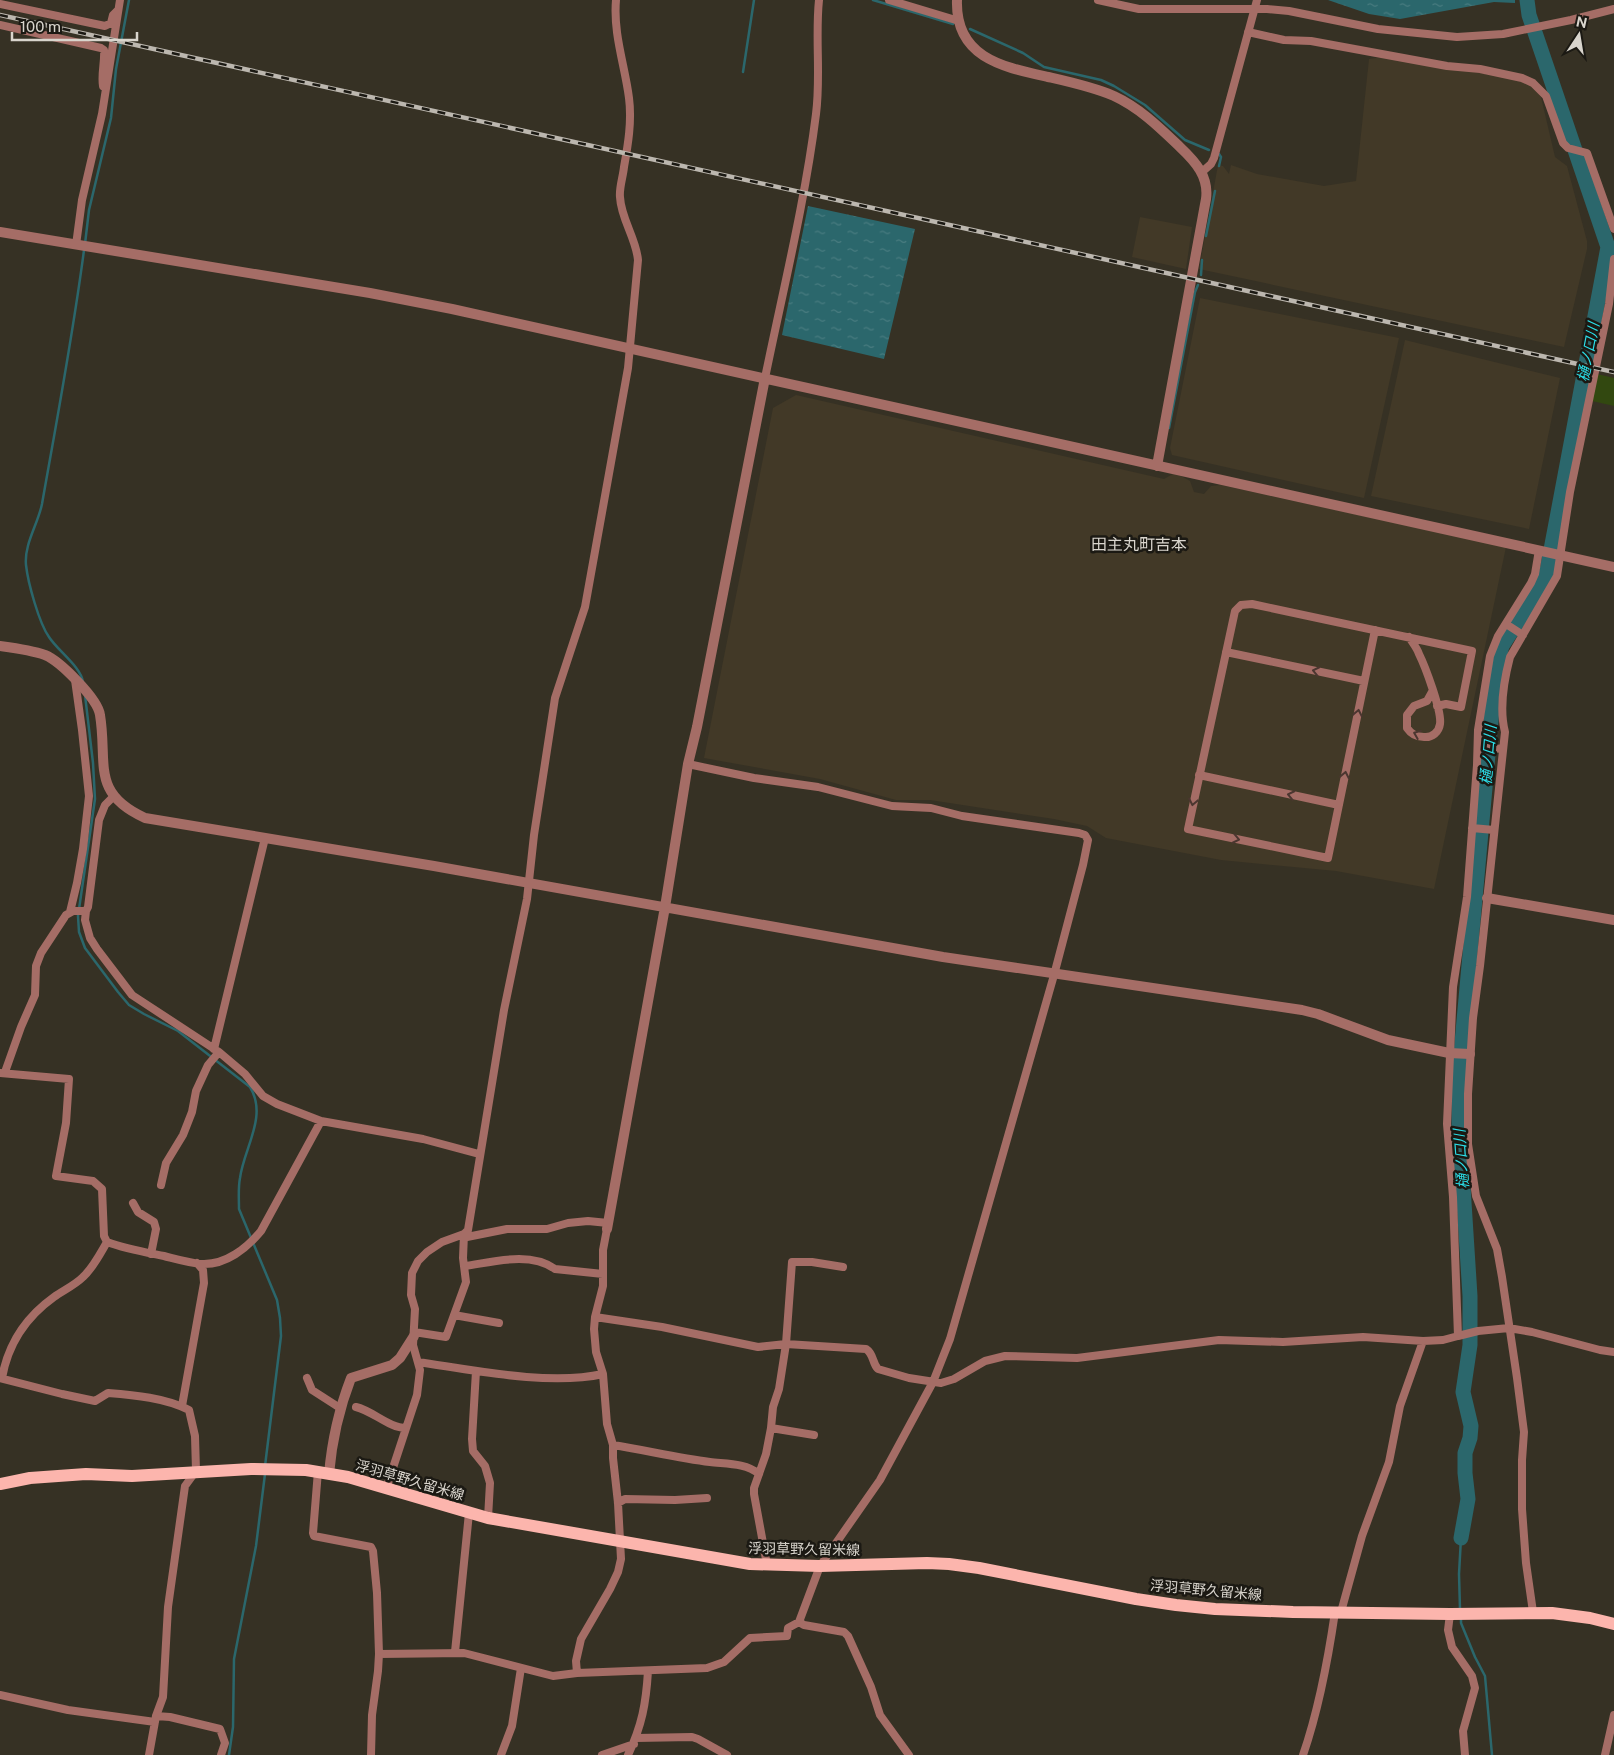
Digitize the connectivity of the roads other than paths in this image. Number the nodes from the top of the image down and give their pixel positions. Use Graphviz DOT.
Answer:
graph roads {
  1 [pos="120,0"];
  2 [pos="616,0"];
  3 [pos="819,0"];
  4 [pos="890,0"];
  5 [pos="957,0"];
  6 [pos="1098,0"];
  7 [pos="0,4"];
  8 [pos="1255,6"];
  9 [pos="1614,9"];
  10 [pos="118,10"];
  11 [pos="959,21"];
  12 [pos="0,25"];
  13 [pos="1248,32"];
  14 [pos="104,97"];
  15 [pos="1202,172"];
  16 [pos="1614,229"];
  17 [pos="0,232"];
  18 [pos="77,245"];
  19 [pos="1614,259"];
  20 [pos="630,348"];
  21 [pos="765,378"];
  22 [pos="1157,466"];
  23 [pos="1541,550"];
  24 [pos="1559,554"];
  25 [pos="1614,567"];
  26 [pos="1507,624"];
  27 [pos="1375,630"];
  28 [pos="1521,633"];
  29 [pos="1409,637"];
  30 [pos="0,646"];
  31 [pos="1226,652"];
  32 [pos="1364,681"];
  33 [pos="77,682"];
  34 [pos="1432,692"];
  35 [pos="1437,706"];
  36 [pos="1480,748"];
  37 [pos="1501,749"];
  38 [pos="688,764"];
  39 [pos="1199,776"];
  40 [pos="114,796"];
  41 [pos="1339,805"];
  42 [pos="1474,828"];
  43 [pos="1493,830"];
  44 [pos="265,838"];
  45 [pos="529,883"];
  46 [pos="1488,898"];
  47 [pos="664,907"];
  48 [pos="71,911"];
  49 [pos="85,911"];
  50 [pos="1614,920"];
  51 [pos="1054,975"];
  52 [pos="216,1052"];
  53 [pos="1451,1053"];
  54 [pos="1469,1054"];
  55 [pos="3,1072"];
  56 [pos="321,1121"];
  57 [pos="480,1154"];
  58 [pos="160,1185"];
  59 [pos="133,1203"];
  60 [pos="607,1226"];
  61 [pos="464,1234"];
  62 [pos="107,1242"];
  63 [pos="151,1254"];
  64 [pos="197,1263"];
  65 [pos="465,1266"];
  66 [pos="843,1267"];
  67 [pos="603,1274"];
  68 [pos="454,1315"];
  69 [pos="595,1317"];
  70 [pos="499,1323"];
  71 [pos="1509,1328"];
  72 [pos="414,1334"];
  73 [pos="1461,1336"];
  74 [pos="1424,1342"];
  75 [pos="786,1344"];
  76 [pos="1614,1352"];
  77 [pos="418,1362"];
  78 [pos="476,1371"];
  79 [pos="603,1374"];
  80 [pos="1,1378"];
  81 [pos="307,1378"];
  82 [pos="933,1382"];
  83 [pos="182,1406"];
  84 [pos="356,1407"];
  85 [pos="340,1408"];
  86 [pos="406,1428"];
  87 [pos="771,1428"];
  88 [pos="814,1435"];
  89 [pos="613,1444"];
  90 [pos="196,1471"];
  91 [pos="324,1473"];
  92 [pos="759,1474"];
  93 [pos="0,1484"];
  94 [pos="386,1489"];
  95 [pos="707,1498"];
  96 [pos="618,1503"];
  97 [pos="469,1513"];
  98 [pos="488,1518"];
  99 [pos="619,1542"];
  100 [pos="767,1565"];
  101 [pos="820,1566"];
  102 [pos="1338,1612"];
  103 [pos="1532,1612"];
  104 [pos="1451,1614"];
  105 [pos="799,1622"];
  106 [pos="1614,1624"];
  107 [pos="454,1652"];
  108 [pos="379,1654"];
  109 [pos="521,1668"];
  110 [pos="648,1671"];
  111 [pos="577,1673"];
  112 [pos="0,1695"];
  113 [pos="1614,1714"];
  114 [pos="156,1719"];
  115 [pos="635,1741"];
  116 [pos="149,1755"];
  117 [pos="221,1755"];
  118 [pos="371,1755"];
  119 [pos="501,1755"];
  120 [pos="602,1755"];
  121 [pos="628,1755"];
  122 [pos="727,1755"];
  123 [pos="909,1755"];
  124 [pos="1303,1755"];
  125 [pos="1465,1755"];
  126 [pos="1605,1755"];
  1 -- 10 [label="street"];
  2 -- 20 [label="street"];
  3 -- 21 [label="street"];
  4 -- 11 [label="street"];
  5 -- 11 [label="street"];
  6 -- 8 [label="street"];
  7 -- 10 [label="street"];
  8 -- 9 [label="street"];
  8 -- 13 [label="street"];
  10 -- 14 [label="street"];
  11 -- 15 [label="street"];
  12 -- 14 [label="street"];
  13 -- 15 [label="street"];
  13 -- 16 [label="street"];
  14 -- 18 [label="street"];
  15 -- 22 [label="street"];
  17 -- 18 [label="street"];
  18 -- 20 [label="street"];
  19 -- 24 [label="street"];
  20 -- 21 [label="street"];
  20 -- 45 [label="street"];
  21 -- 22 [label="street"];
  21 -- 38 [label="street"];
  22 -- 23 [label="street"];
  23 -- 24 [label="street"];
  23 -- 26 [label="street"];
  24 -- 25 [label="street"];
  24 -- 28 [label="street"];
  26 -- 28 [label="street"];
  26 -- 36 [label="street"];
  27 -- 29 [label="street"];
  27 -- 31 [label="street"];
  27 -- 32 [label="street"];
  28 -- 37 [label="street"];
  29 -- 34 [label="street"];
  29 -- 35 [label="street"];
  30 -- 33 [label="street"];
  32 -- 31 [label="street, one-way"];
  31 -- 39 [label="street"];
  41 -- 32 [label="street, one-way"];
  33 -- 40 [label="street"];
  33 -- 48 [label="street"];
  34 -- 35 [label="street"];
  35 -- 34 [label="street, one-way"];
  36 -- 37 [label="street"];
  36 -- 42 [label="street"];
  37 -- 43 [label="street"];
  38 -- 47 [label="street"];
  38 -- 51 [label="street"];
  41 -- 39 [label="street, one-way"];
  39 -- 41 [label="street, one-way"];
  40 -- 44 [label="street"];
  40 -- 49 [label="street"];
  42 -- 43 [label="street"];
  42 -- 53 [label="street"];
  43 -- 46 [label="street"];
  44 -- 45 [label="street"];
  44 -- 52 [label="street"];
  45 -- 47 [label="street"];
  45 -- 57 [label="street"];
  46 -- 50 [label="street"];
  46 -- 54 [label="street"];
  47 -- 51 [label="street"];
  47 -- 60 [label="street"];
  48 -- 49 [label="street"];
  48 -- 55 [label="street"];
  49 -- 52 [label="street"];
  51 -- 53 [label="street"];
  51 -- 82 [label="street"];
  52 -- 56 [label="street"];
  52 -- 58 [label="street"];
  53 -- 54 [label="street"];
  53 -- 73 [label="street"];
  54 -- 71 [label="street"];
  55 -- 62 [label="street"];
  56 -- 57 [label="street"];
  56 -- 64 [label="street"];
  57 -- 61 [label="street"];
  59 -- 63 [label="street"];
  60 -- 61 [label="street"];
  60 -- 67 [label="street"];
  61 -- 65 [label="street"];
  61 -- 72 [label="street"];
  62 -- 63 [label="street"];
  62 -- 80 [label="street"];
  63 -- 64 [label="street"];
  64 -- 83 [label="street"];
  65 -- 67 [label="street"];
  65 -- 68 [label="street"];
  66 -- 75 [label="street"];
  67 -- 69 [label="street"];
  68 -- 70 [label="street"];
  68 -- 72 [label="street"];
  69 -- 75 [label="street"];
  69 -- 79 [label="street"];
  71 -- 73 [label="street"];
  71 -- 76 [label="street"];
  71 -- 103 [label="street"];
  72 -- 77 [label="street"];
  72 -- 85 [label="street"];
  73 -- 74 [label="street"];
  74 -- 82 [label="street"];
  74 -- 102 [label="street"];
  75 -- 82 [label="street"];
  75 -- 87 [label="street"];
  77 -- 78 [label="street"];
  77 -- 86 [label="street"];
  78 -- 79 [label="street"];
  78 -- 98 [label="street"];
  79 -- 89 [label="street"];
  80 -- 83 [label="street"];
  81 -- 85 [label="street"];
  82 -- 101 [label="street"];
  83 -- 90 [label="street"];
  84 -- 86 [label="street"];
  85 -- 91 [label="street"];
  86 -- 94 [label="street"];
  87 -- 88 [label="street"];
  87 -- 92 [label="street"];
  89 -- 92 [label="street"];
  89 -- 96 [label="street"];
  90 -- 91 [label="main road, 浮羽草野久留米線"];
  90 -- 93 [label="main road, 浮羽草野久留米線"];
  90 -- 114 [label="street"];
  91 -- 94 [label="main road, 浮羽草野久留米線"];
  91 -- 108 [label="street"];
  92 -- 100 [label="street"];
  94 -- 97 [label="main road, 浮羽草野久留米線"];
  95 -- 96 [label="street"];
  96 -- 99 [label="street"];
  97 -- 98 [label="main road, 浮羽草野久留米線"];
  97 -- 107 [label="street"];
  98 -- 99 [label="main road, 浮羽草野久留米線"];
  99 -- 100 [label="main road, 浮羽草野久留米線"];
  99 -- 111 [label="street"];
  100 -- 101 [label="main road, 浮羽草野久留米線"];
  101 -- 102 [label="main road, 浮羽草野久留米線"];
  101 -- 105 [label="street"];
  102 -- 104 [label="main road, 浮羽草野久留米線"];
  102 -- 124 [label="street"];
  103 -- 104 [label="main road, 浮羽草野久留米線"];
  103 -- 106 [label="main road, 浮羽草野久留米線"];
  104 -- 125 [label="street"];
  105 -- 110 [label="street"];
  105 -- 123 [label="street"];
  107 -- 108 [label="street"];
  107 -- 109 [label="street"];
  108 -- 118 [label="street"];
  109 -- 111 [label="street"];
  109 -- 119 [label="street"];
  110 -- 111 [label="street"];
  110 -- 115 [label="street"];
  112 -- 114 [label="street"];
  113 -- 126 [label="street"];
  114 -- 116 [label="street"];
  114 -- 117 [label="street"];
  115 -- 120 [label="street"];
  115 -- 121 [label="street"];
  115 -- 122 [label="street"];
}
